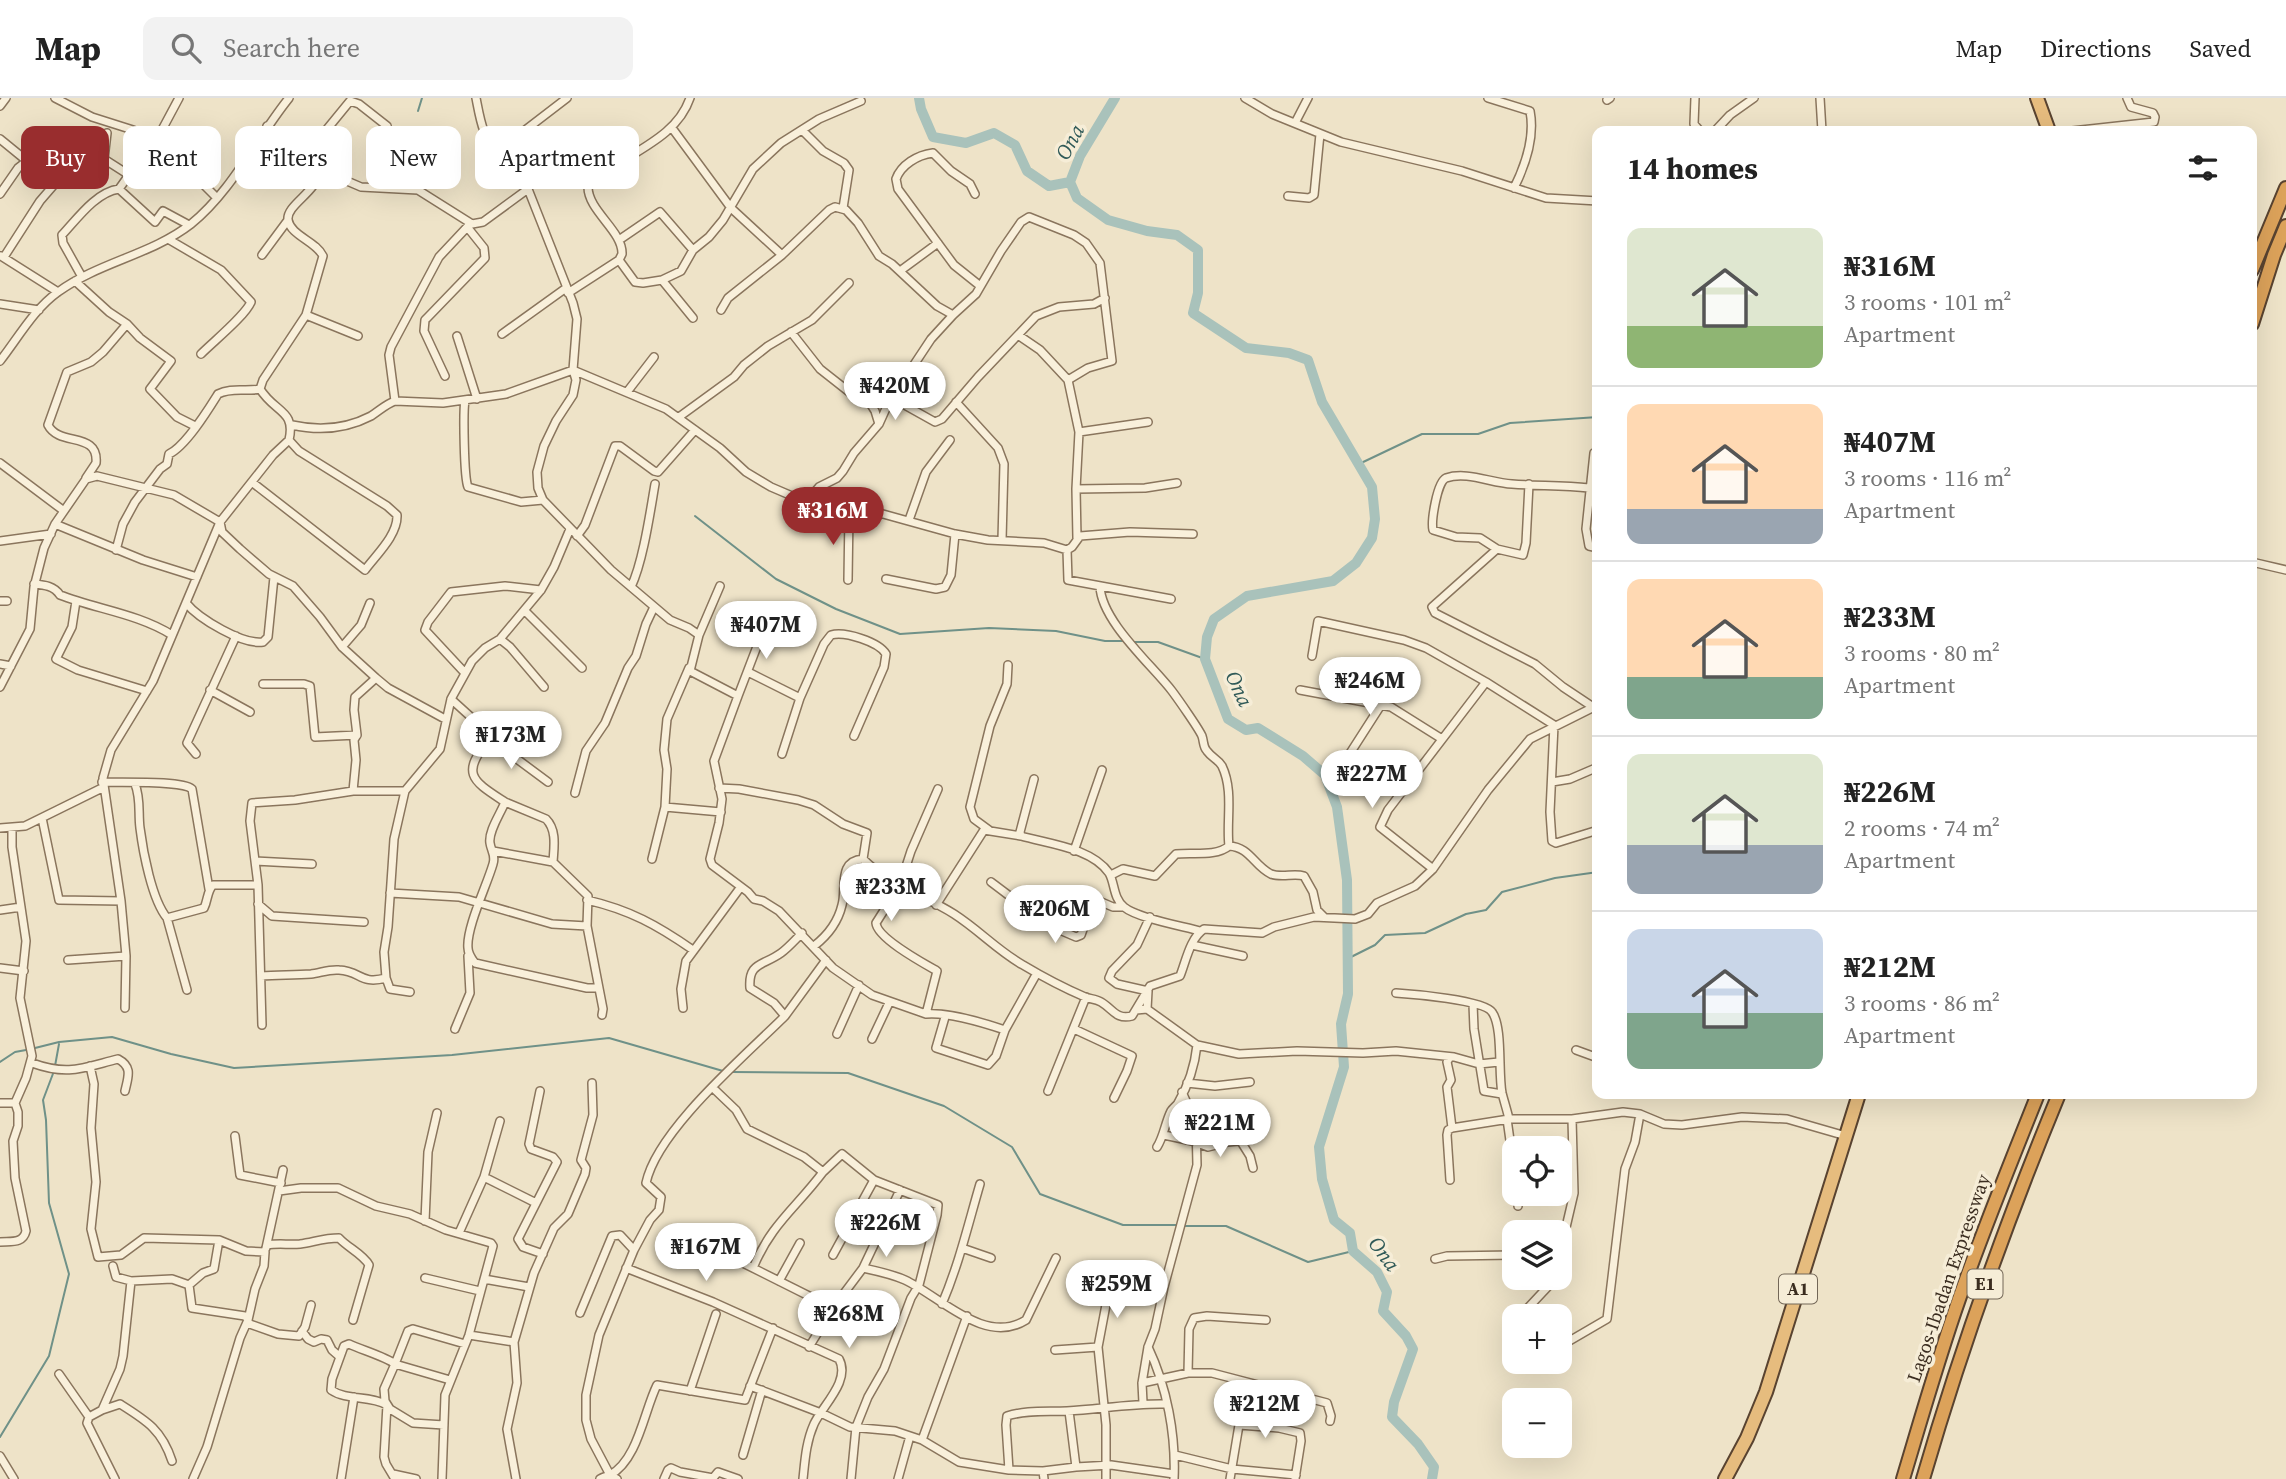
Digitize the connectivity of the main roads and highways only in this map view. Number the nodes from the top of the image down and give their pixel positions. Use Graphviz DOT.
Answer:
graph roads {
  1 [pos="2037,98"];
  2 [pos="2047,126"];
  3 [pos="2286,188"];
  4 [pos="2286,226"];
  5 [pos="2257,258"];
  6 [pos="2257,308"];
  7 [pos="1858,1099"];
  8 [pos="2036,1099"];
  9 [pos="2057,1099"];
  10 [pos="1725,1479"];
  11 [pos="1903,1479"];
  12 [pos="1923,1479"];
  1 -- 2 [label="highway"];
  3 -- 5 [label="highway"];
  4 -- 6 [label="highway"];
  7 -- 10 [label="highway, A1"];
  8 -- 11 [label="highway, Lagos-Ibadan Expressway / E1"];
  9 -- 12 [label="highway, Lagos-Ibadan Expressway / E1"];
}
